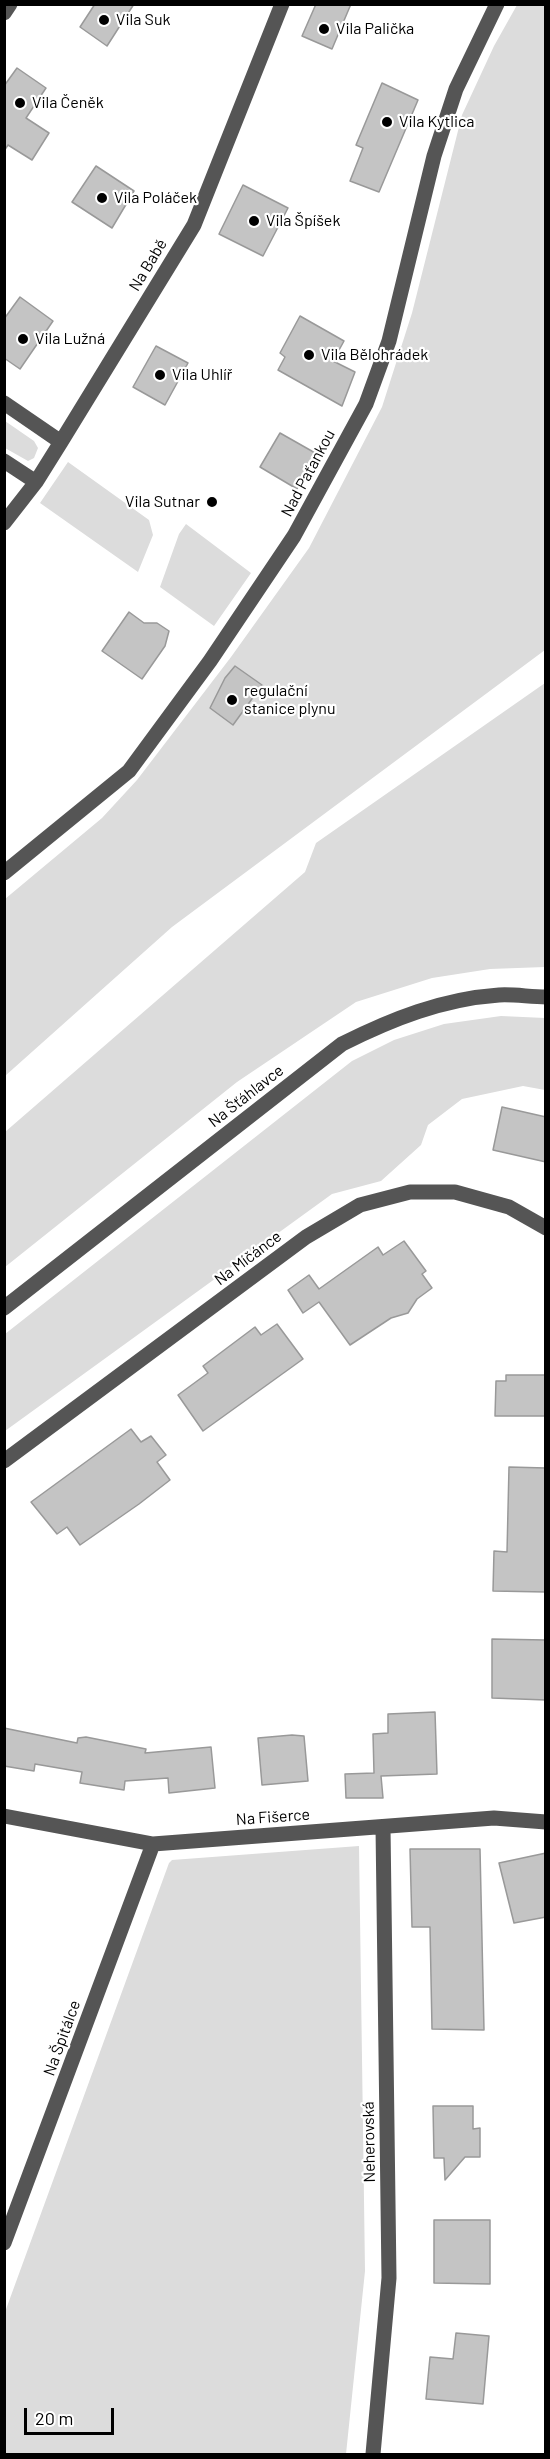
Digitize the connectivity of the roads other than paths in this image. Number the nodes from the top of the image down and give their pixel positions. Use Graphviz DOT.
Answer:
graph roads {
  1 [pos="10,4"];
  2 [pos="282,4"];
  3 [pos="497,4"];
  4 [pos="4,13"];
  5 [pos="4,403"];
  6 [pos="62,442"];
  7 [pos="4,461"];
  8 [pos="36,482"];
  9 [pos="4,523"];
  10 [pos="4,873"];
  11 [pos="546,997"];
  12 [pos="546,1228"];
  13 [pos="4,1308"];
  14 [pos="4,1461"];
  15 [pos="4,1816"];
  16 [pos="546,1822"];
  17 [pos="383,1827"];
  18 [pos="153,1844"];
  19 [pos="4,2243"];
  20 [pos="373,2454"];
  1 -- 4 [label="street"];
  2 -- 6 [label="street, Na Babě"];
  3 -- 10 [label="street, Nad Paťankou"];
  5 -- 6 [label="street"];
  6 -- 8 [label="street, Na Babě"];
  7 -- 8 [label="street"];
  8 -- 9 [label="street, Na Babě"];
  11 -- 13 [label="street, Na Šťáhlavce"];
  12 -- 14 [label="street, Na Míčánce"];
  15 -- 18 [label="street, Na Fišerce"];
  16 -- 17 [label="street, Na Fišerce"];
  17 -- 18 [label="street, Na Fišerce"];
  17 -- 20 [label="street, Neherovská"];
  18 -- 19 [label="street, Na Špitálce"];
}
